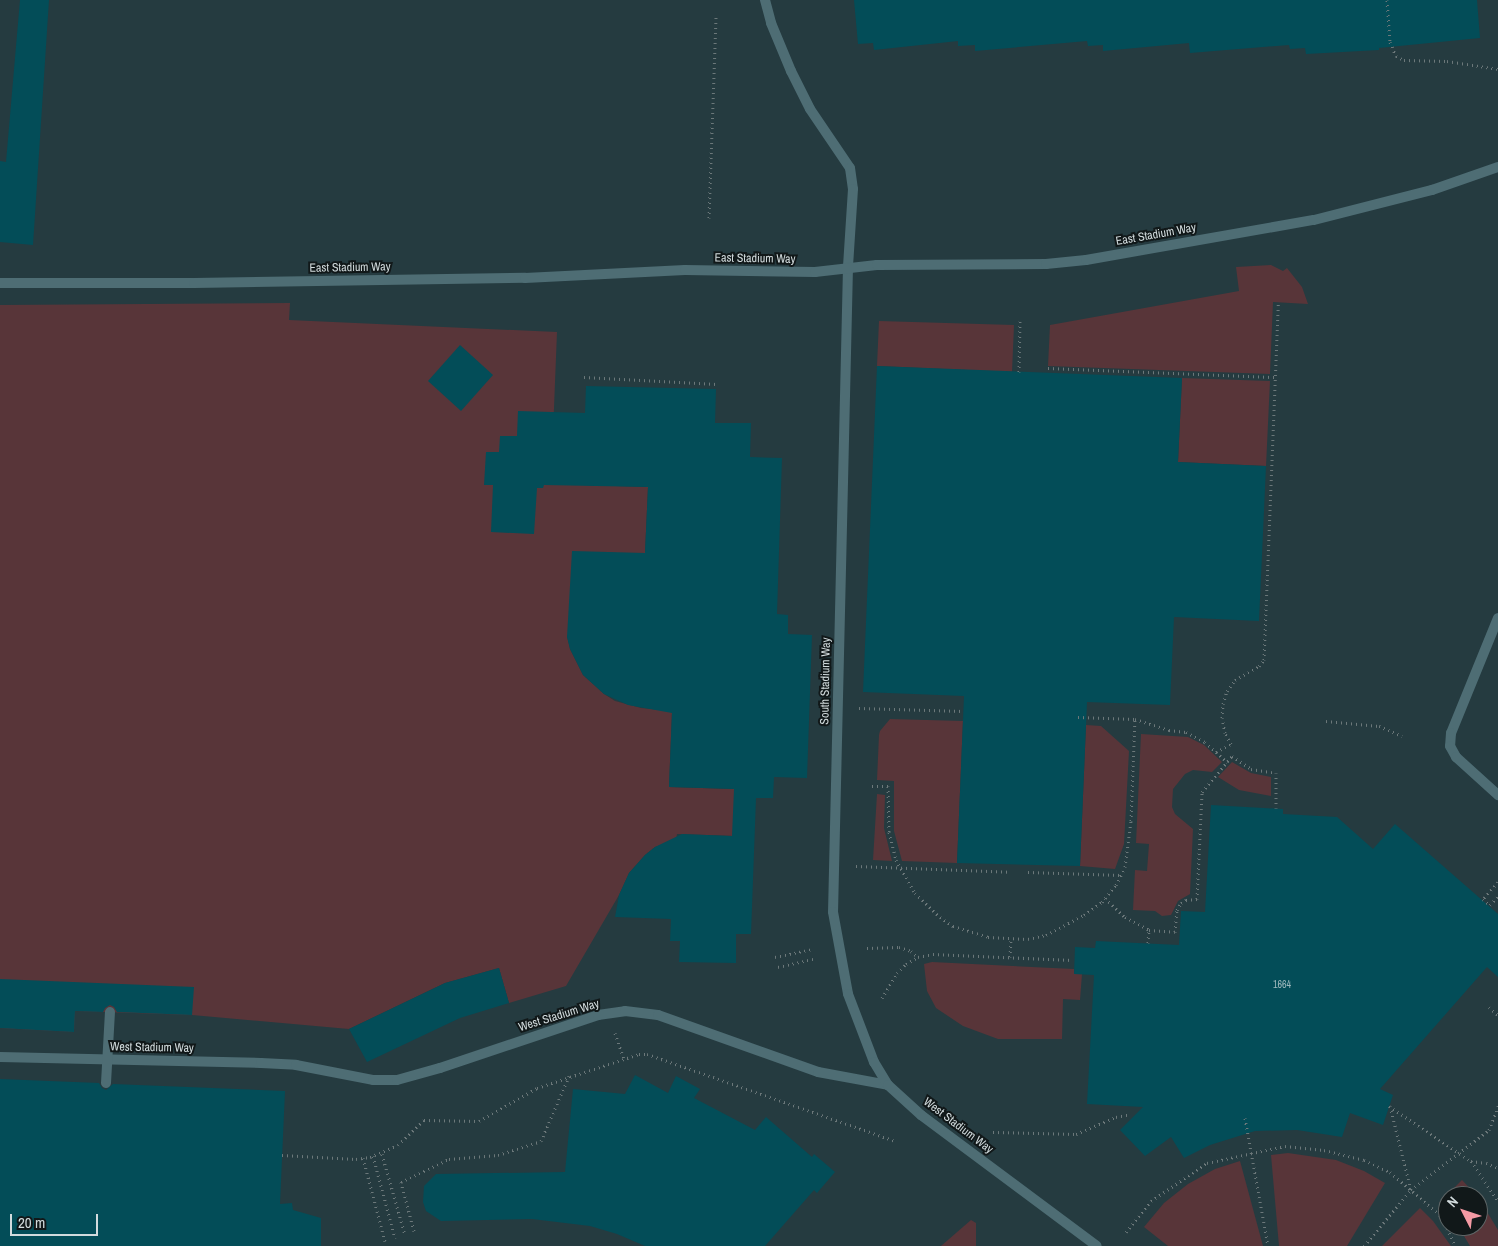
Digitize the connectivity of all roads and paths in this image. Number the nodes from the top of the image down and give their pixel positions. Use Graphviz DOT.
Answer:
graph roads {
  1 [pos="765,0"];
  2 [pos="1387,0"];
  3 [pos="716,17"];
  4 [pos="1498,69"];
  5 [pos="1498,167"];
  6 [pos="708,218"];
  7 [pos="848,267"];
  8 [pos="0,282"];
  9 [pos="1278,304"];
  10 [pos="1020,321"];
  11 [pos="1048,368"];
  12 [pos="1019,372"];
  13 [pos="584,376"];
  14 [pos="1275,377"];
  15 [pos="717,384"];
  16 [pos="1498,618"];
  17 [pos="859,708"];
  18 [pos="963,710"];
  19 [pos="1078,717"];
  20 [pos="1134,719"];
  21 [pos="1326,721"];
  22 [pos="1402,736"];
  23 [pos="1216,752"];
  24 [pos="1227,762"];
  25 [pos="872,786"];
  26 [pos="1498,795"];
  27 [pos="1276,808"];
  28 [pos="856,866"];
  29 [pos="899,868"];
  30 [pos="1009,872"];
  31 [pos="1028,872"];
  32 [pos="1121,875"];
  33 [pos="1498,882"];
  34 [pos="1498,896"];
  35 [pos="1105,898"];
  36 [pos="1148,930"];
  37 [pos="1011,940"];
  38 [pos="1148,943"];
  39 [pos="867,948"];
  40 [pos="812,949"];
  41 [pos="775,957"];
  42 [pos="918,957"];
  43 [pos="1010,957"];
  44 [pos="813,959"];
  45 [pos="1073,960"];
  46 [pos="778,967"];
  47 [pos="882,998"];
  48 [pos="1489,1007"];
  49 [pos="110,1012"];
  50 [pos="1498,1015"];
  51 [pos="614,1029"];
  52 [pos="0,1057"];
  53 [pos="624,1059"];
  54 [pos="570,1076"];
  55 [pos="106,1083"];
  56 [pos="888,1085"];
  57 [pos="1498,1106"];
  58 [pos="1132,1114"];
  59 [pos="1245,1118"];
  60 [pos="993,1132"];
  61 [pos="893,1140"];
  62 [pos="1252,1152"];
  63 [pos="1460,1153"];
  64 [pos="382,1154"];
  65 [pos="282,1156"];
  66 [pos="372,1156"];
  67 [pos="363,1158"];
  68 [pos="1471,1161"];
  69 [pos="1498,1168"];
  70 [pos="1411,1190"];
  71 [pos="1498,1201"];
  72 [pos="414,1232"];
  73 [pos="1126,1232"];
  74 [pos="405,1236"];
  75 [pos="395,1238"];
  76 [pos="385,1241"];
  77 [pos="1096,1246"];
  78 [pos="1268,1246"];
  79 [pos="1364,1246"];
  80 [pos="1456,1246"];
  1 -- 7 [label="street, South Stadium Way"];
  2 -- 4 [label="path"];
  3 -- 6 [label="path"];
  5 -- 7 [label="street, East Stadium Way"];
  7 -- 8 [label="street, East Stadium Way"];
  7 -- 56 [label="street, South Stadium Way"];
  9 -- 14 [label="path"];
  10 -- 12 [label="path"];
  11 -- 14 [label="path"];
  13 -- 15 [label="path"];
  14 -- 23 [label="path"];
  16 -- 26 [label="street"];
  17 -- 18 [label="path"];
  19 -- 20 [label="path"];
  20 -- 23 [label="path"];
  20 -- 32 [label="path"];
  21 -- 22 [label="path"];
  23 -- 24 [label="path"];
  24 -- 27 [label="path"];
  24 -- 36 [label="path"];
  25 -- 29 [label="path"];
  28 -- 29 [label="path"];
  29 -- 30 [label="path"];
  29 -- 37 [label="path"];
  31 -- 32 [label="path"];
  32 -- 35 [label="path"];
  33 -- 34 [label="path"];
  35 -- 36 [label="path"];
  35 -- 37 [label="path"];
  36 -- 38 [label="path"];
  37 -- 43 [label="path"];
  39 -- 42 [label="path"];
  40 -- 41 [label="path"];
  42 -- 43 [label="path"];
  42 -- 47 [label="path"];
  43 -- 45 [label="path"];
  44 -- 46 [label="path"];
  48 -- 50 [label="path"];
  49 -- 55 [label="street"];
  51 -- 53 [label="path"];
  52 -- 56 [label="street, West Stadium Way"];
  53 -- 54 [label="path"];
  53 -- 61 [label="path"];
  54 -- 64 [label="path"];
  54 -- 72 [label="path"];
  56 -- 77 [label="street, West Stadium Way"];
  57 -- 63 [label="path"];
  58 -- 60 [label="path"];
  59 -- 62 [label="path"];
  62 -- 70 [label="path"];
  62 -- 73 [label="path"];
  62 -- 78 [label="path"];
  63 -- 68 [label="path"];
  63 -- 70 [label="path"];
  63 -- 70 [label="path"];
  64 -- 66 [label="path"];
  64 -- 74 [label="path"];
  65 -- 67 [label="path"];
  66 -- 67 [label="path"];
  66 -- 75 [label="path"];
  67 -- 76 [label="path"];
  68 -- 69 [label="path"];
  68 -- 71 [label="path"];
  70 -- 79 [label="path"];
  70 -- 80 [label="path"];
}
